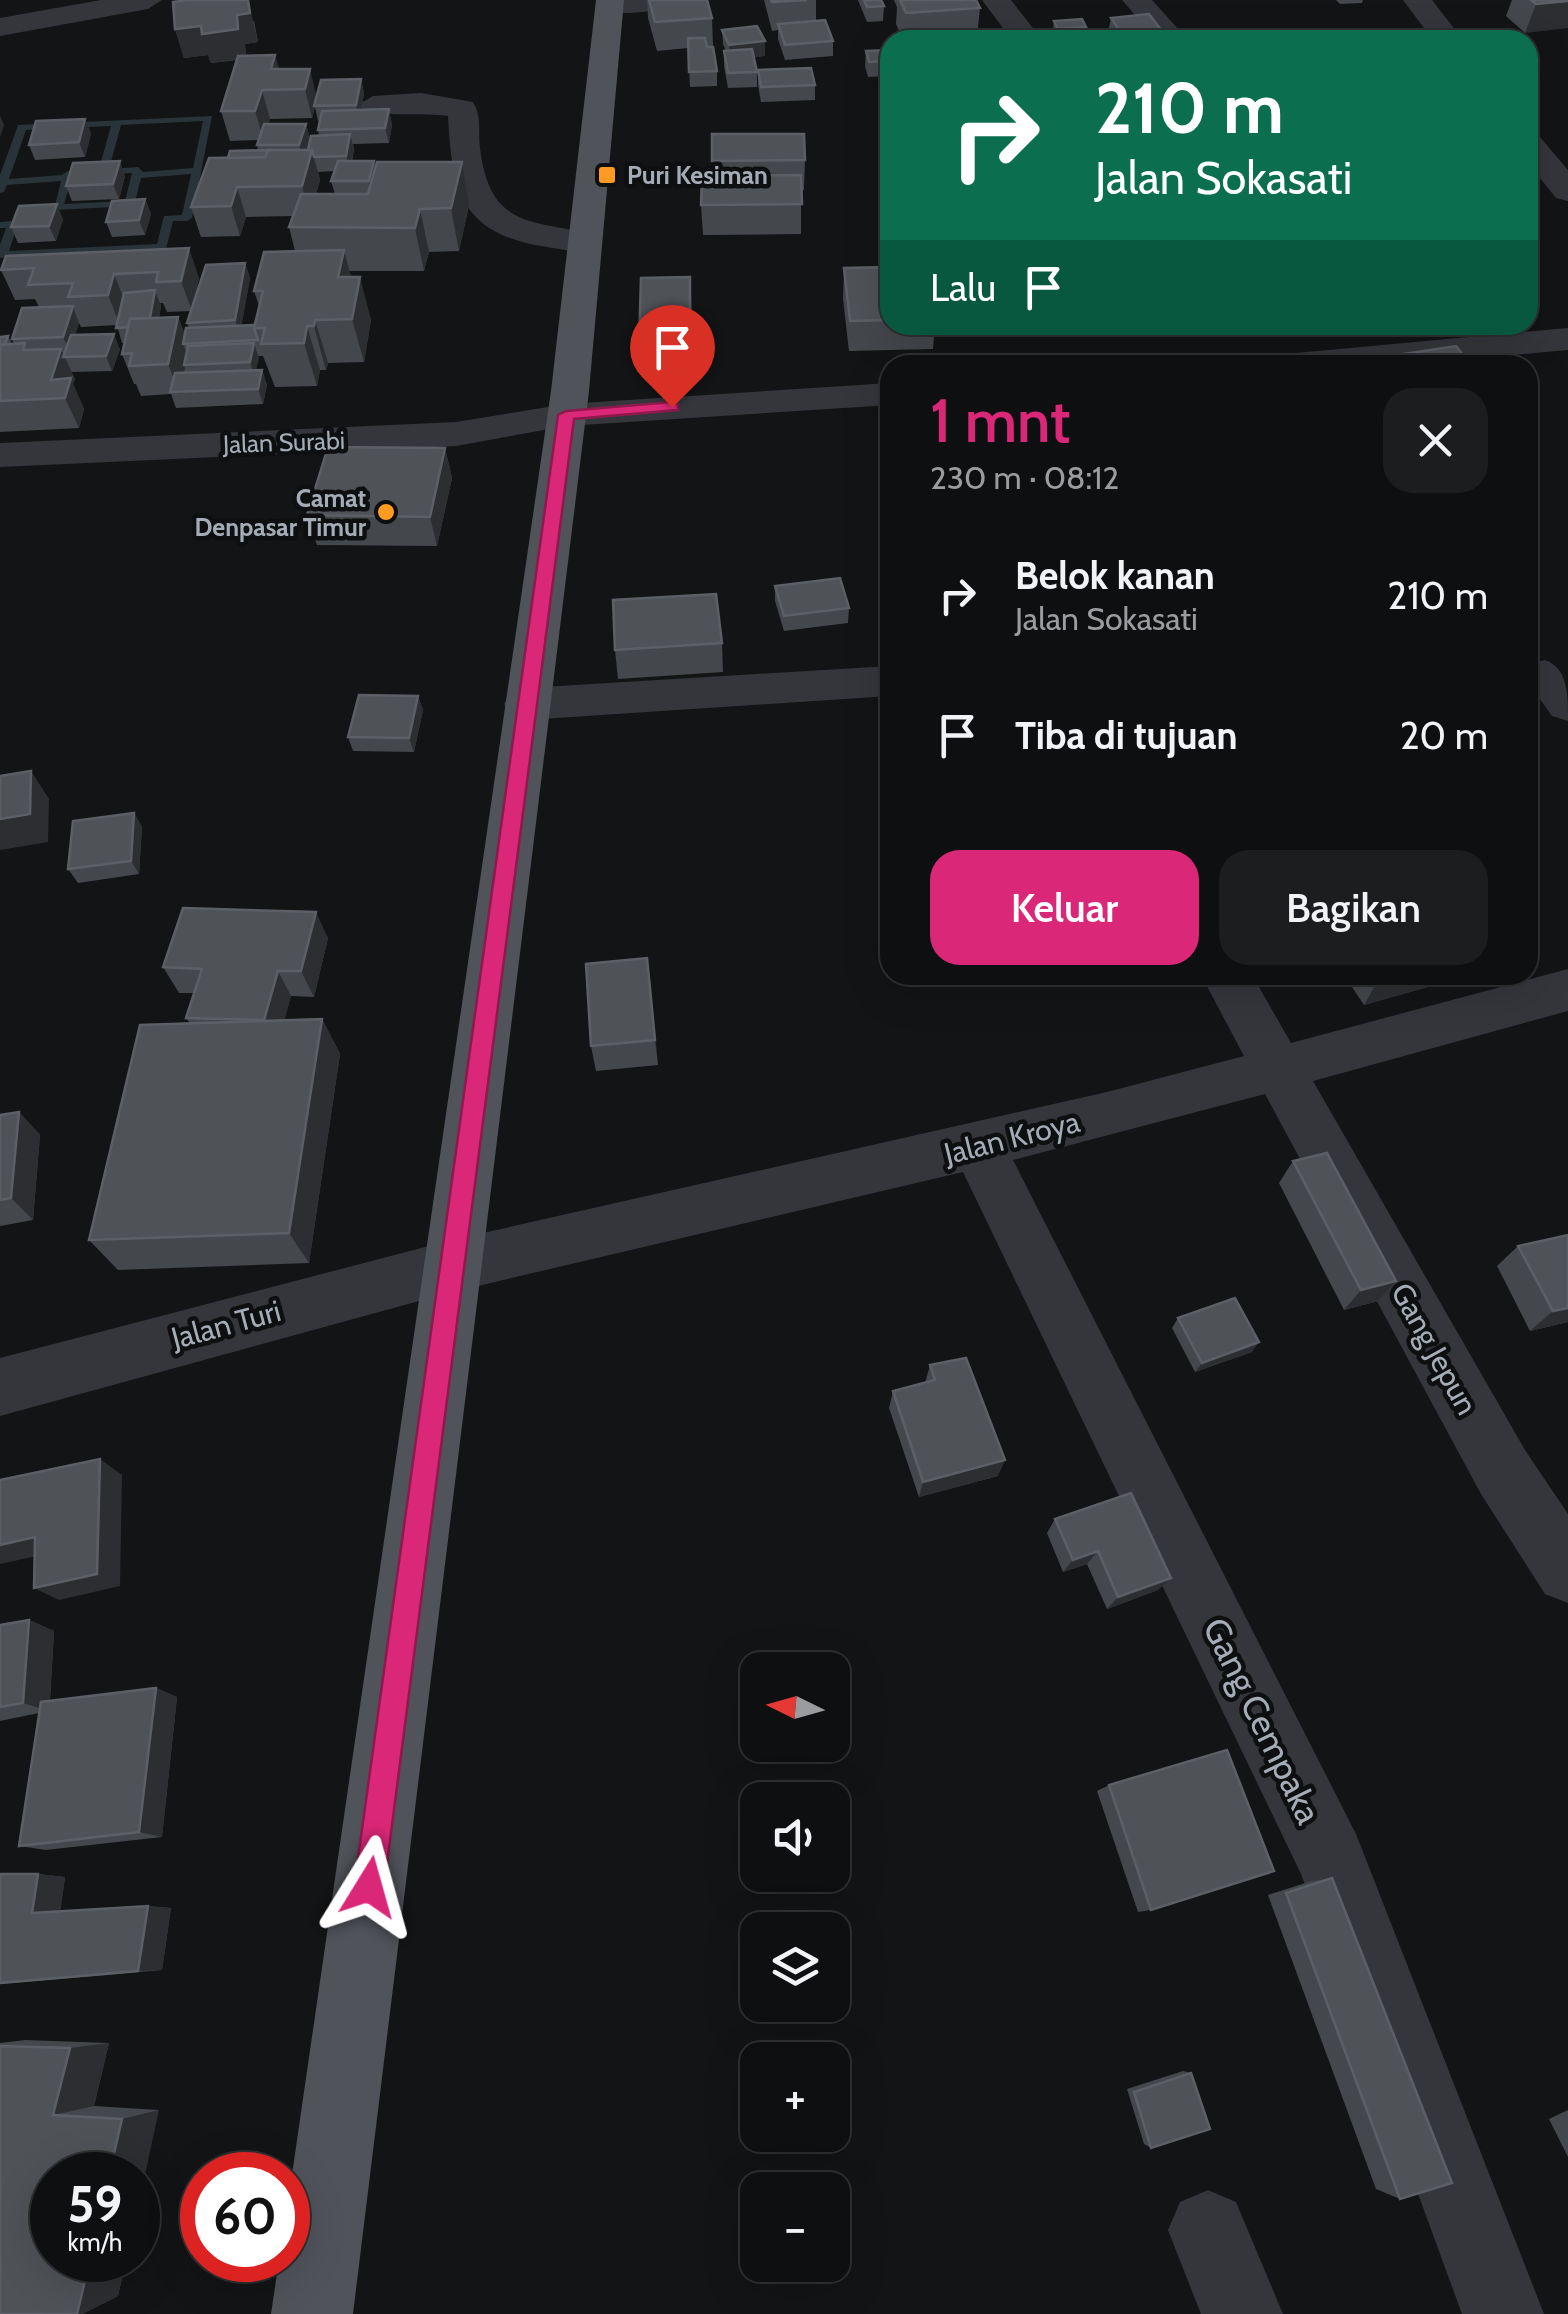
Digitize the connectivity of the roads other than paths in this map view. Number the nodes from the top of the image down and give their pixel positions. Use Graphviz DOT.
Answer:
graph roads {
  1 [pos="148,0"];
  2 [pos="996,0"];
  3 [pos="1136,0"];
  4 [pos="1417,0"];
  5 [pos="626,1"];
  6 [pos="0,26"];
  7 [pos="1018,30"];
  8 [pos="1164,30"];
  9 [pos="1440,30"];
  10 [pos="374,105"];
  11 [pos="1538,153"];
  12 [pos="1563,179"];
  13 [pos="584,242"];
  14 [pos="1568,340"];
  15 [pos="1399,355"];
  16 [pos="880,395"];
  17 [pos="566,415"];
  18 [pos="0,455"];
  19 [pos="880,682"];
  20 [pos="526,704"];
  21 [pos="1231,985"];
  22 [pos="1568,990"];
  23 [pos="1278,1070"];
  24 [pos="978,1147"];
  25 [pos="452,1266"];
  26 [pos="0,1388"];
  27 [pos="1568,1571"];
  28 [pos="1208,2230"];
  29 [pos="312,2314"];
  30 [pos="1242,2314"];
  31 [pos="1504,2314"];
  1 -- 6 [label="street"];
  2 -- 7 [label="street"];
  3 -- 8 [label="street"];
  4 -- 9 [label="street"];
  5 -- 13 [label="main road"];
  10 -- 13 [label="street"];
  11 -- 12 [label="street"];
  13 -- 17 [label="main road"];
  14 -- 15 [label="street"];
  16 -- 17 [label="street, Jalan Surabi"];
  17 -- 18 [label="street, Jalan Surabi"];
  17 -- 20 [label="main road"];
  19 -- 20 [label="street"];
  20 -- 25 [label="main road"];
  21 -- 23 [label="street, Gang Jepun"];
  22 -- 23 [label="street, Jalan Kroya"];
  23 -- 24 [label="street, Jalan Kroya"];
  23 -- 27 [label="street, Gang Jepun"];
  24 -- 25 [label="street, Jalan Kroya"];
  24 -- 31 [label="street, Gang Cempaka"];
  25 -- 26 [label="street, Jalan Turi"];
  25 -- 29 [label="main road"];
  28 -- 30 [label="street"];
}
